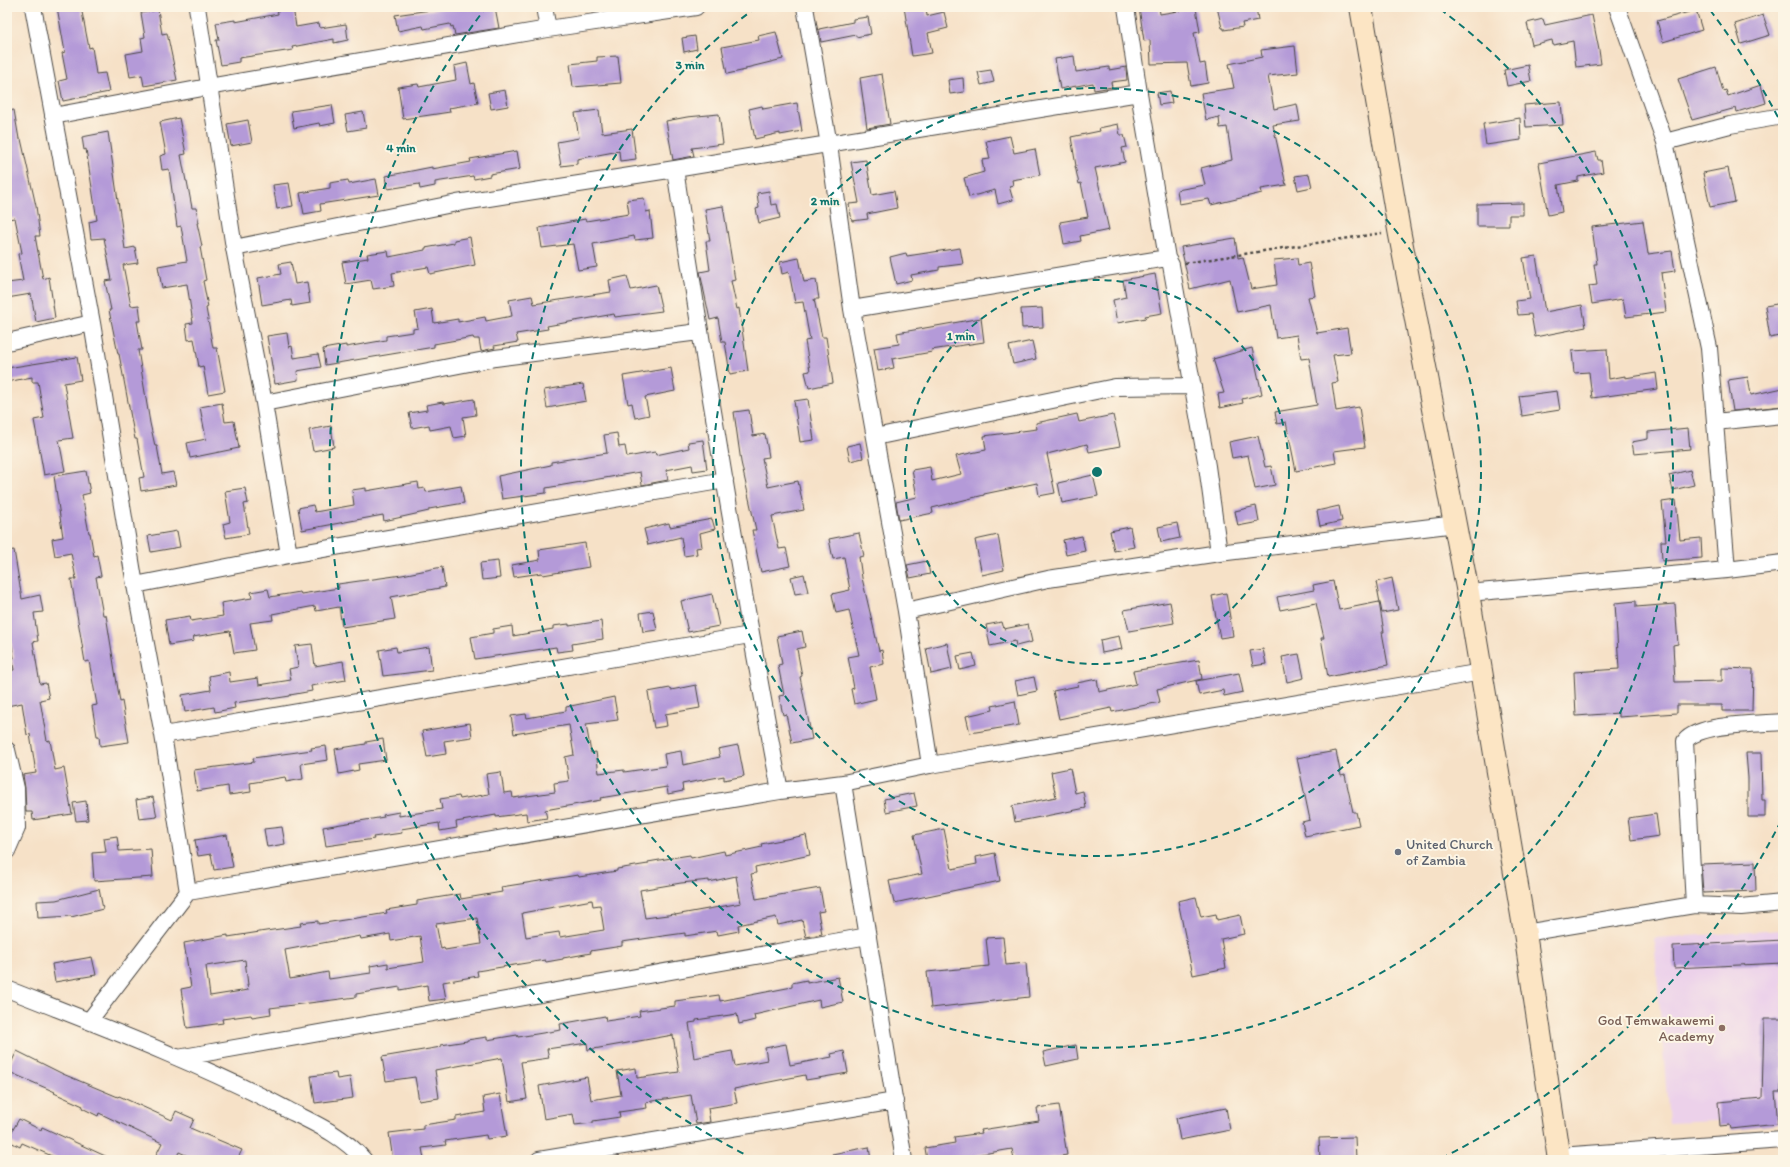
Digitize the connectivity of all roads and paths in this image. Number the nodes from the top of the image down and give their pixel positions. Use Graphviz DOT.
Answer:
graph roads {
  1 [pos="33,7"];
  2 [pos="197,7"];
  3 [pos="544,7"];
  4 [pos="696,7"];
  5 [pos="805,7"];
  6 [pos="1126,7"];
  7 [pos="1361,7"];
  8 [pos="1617,7"];
  9 [pos="548,29"];
  10 [pos="208,87"];
  11 [pos="1139,92"];
  12 [pos="53,116"];
  13 [pos="1783,116"];
  14 [pos="1664,142"];
  15 [pos="829,144"];
  16 [pos="675,169"];
  17 [pos="1399,230"];
  18 [pos="234,248"];
  19 [pos="1169,262"];
  20 [pos="852,309"];
  21 [pos="92,323"];
  22 [pos="699,332"];
  23 [pos="7,342"];
  24 [pos="1193,386"];
  25 [pos="264,403"];
  26 [pos="1783,416"];
  27 [pos="1715,422"];
  28 [pos="875,437"];
  29 [pos="725,480"];
  30 [pos="1456,524"];
  31 [pos="1219,553"];
  32 [pos="289,555"];
  33 [pos="1783,564"];
  34 [pos="1727,570"];
  35 [pos="135,585"];
  36 [pos="1468,593"];
  37 [pos="906,611"];
  38 [pos="750,635"];
  39 [pos="1482,672"];
  40 [pos="1783,722"];
  41 [pos="163,735"];
  42 [pos="7,750"];
  43 [pos="930,766"];
  44 [pos="843,783"];
  45 [pos="780,791"];
  46 [pos="7,851"];
  47 [pos="188,892"];
  48 [pos="1783,903"];
  49 [pos="1694,905"];
  50 [pos="1525,933"];
  51 [pos="868,936"];
  52 [pos="7,989"];
  53 [pos="89,1021"];
  54 [pos="178,1058"];
  55 [pos="895,1101"];
  56 [pos="1783,1140"];
  57 [pos="1559,1158"];
  58 [pos="364,1160"];
  59 [pos="539,1160"];
  60 [pos="904,1160"];
  1 -- 12 [label="street"];
  2 -- 10 [label="street"];
  3 -- 9 [label="street"];
  4 -- 9 [label="street"];
  5 -- 15 [label="street"];
  6 -- 11 [label="street"];
  7 -- 17 [label="main road"];
  8 -- 14 [label="street"];
  9 -- 10 [label="street"];
  10 -- 12 [label="street"];
  10 -- 18 [label="street"];
  11 -- 15 [label="street"];
  11 -- 19 [label="street"];
  12 -- 21 [label="street"];
  13 -- 14 [label="street"];
  14 -- 27 [label="street"];
  15 -- 16 [label="street"];
  15 -- 20 [label="street"];
  16 -- 18 [label="street"];
  16 -- 22 [label="street"];
  17 -- 19 [label="path"];
  17 -- 30 [label="main road"];
  18 -- 25 [label="street"];
  19 -- 20 [label="street"];
  19 -- 24 [label="street"];
  20 -- 28 [label="street"];
  21 -- 23 [label="street"];
  21 -- 35 [label="street"];
  22 -- 25 [label="street"];
  22 -- 29 [label="street"];
  24 -- 28 [label="street"];
  24 -- 31 [label="street"];
  25 -- 32 [label="street"];
  26 -- 27 [label="street"];
  27 -- 34 [label="street"];
  28 -- 37 [label="street"];
  29 -- 32 [label="street"];
  29 -- 38 [label="street"];
  30 -- 31 [label="street"];
  30 -- 36 [label="main road"];
  31 -- 37 [label="street"];
  32 -- 35 [label="street"];
  33 -- 34 [label="street"];
  34 -- 36 [label="street"];
  35 -- 41 [label="street"];
  36 -- 39 [label="main road"];
  37 -- 43 [label="street"];
  38 -- 41 [label="street"];
  38 -- 45 [label="street"];
  39 -- 43 [label="street"];
  39 -- 50 [label="main road"];
  40 -- 49 [label="street"];
  41 -- 47 [label="street"];
  42 -- 46 [label="street"];
  43 -- 44 [label="street"];
  44 -- 45 [label="street"];
  44 -- 51 [label="street"];
  45 -- 47 [label="street"];
  47 -- 53 [label="street"];
  48 -- 49 [label="street"];
  49 -- 50 [label="street"];
  50 -- 57 [label="main road"];
  51 -- 54 [label="street"];
  51 -- 55 [label="street"];
  52 -- 53 [label="street"];
  53 -- 54 [label="street"];
  54 -- 58 [label="street"];
  55 -- 59 [label="street"];
  55 -- 60 [label="street"];
  56 -- 57 [label="street"];
}
